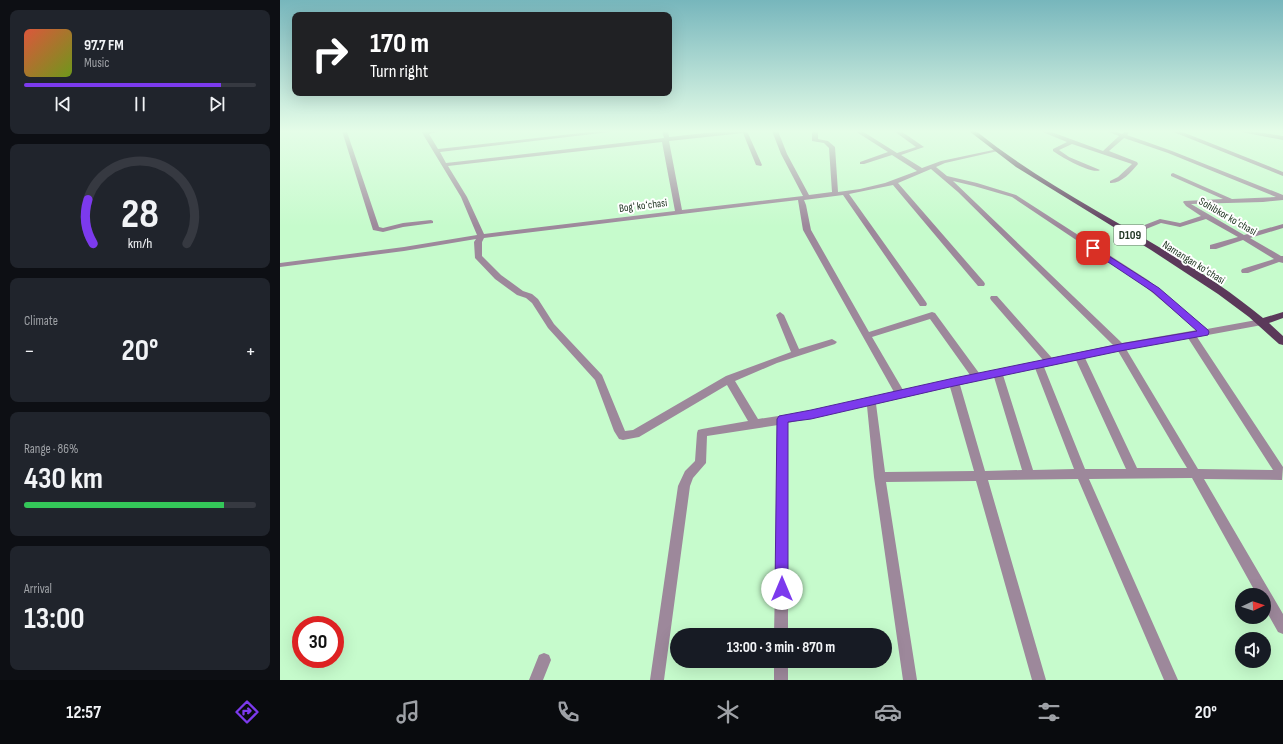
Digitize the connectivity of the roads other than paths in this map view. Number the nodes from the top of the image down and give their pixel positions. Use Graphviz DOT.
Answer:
graph roads {
  1 [pos="354,163"];
  2 [pos="463,163"];
  3 [pos="669,163"];
  4 [pos="788,163"];
  5 [pos="833,163"];
  6 [pos="908,163"];
  7 [pos="944,163"];
  8 [pos="1013,163"];
  9 [pos="1079,163"];
  10 [pos="1132,163"];
  11 [pos="1196,163"];
  12 [pos="1254,163"];
  13 [pos="444,165"];
  14 [pos="931,166"];
  15 [pos="920,170"];
  16 [pos="1097,170"];
  17 [pos="1283,174"];
  18 [pos="1173,175"];
  19 [pos="945,178"];
  20 [pos="894,182"];
  21 [pos="1112,182"];
  22 [pos="846,194"];
  23 [pos="835,195"];
  24 [pos="804,198"];
  25 [pos="1283,198"];
  26 [pos="1232,200"];
  27 [pos="679,212"];
  28 [pos="1207,216"];
  29 [pos="432,222"];
  30 [pos="1283,226"];
  31 [pos="1128,233"];
  32 [pos="481,236"];
  33 [pos="1244,237"];
  34 [pos="1213,247"];
  35 [pos="1282,259"];
  36 [pos="280,265"];
  37 [pos="1245,271"];
  38 [pos="981,284"];
  39 [pos="994,298"];
  40 [pos="924,304"];
  41 [pos="780,316"];
  42 [pos="1283,316"];
  43 [pos="1262,322"];
  44 [pos="1205,332"];
  45 [pos="1190,335"];
  46 [pos="866,336"];
  47 [pos="1283,341"];
  48 [pos="832,342"];
  49 [pos="1120,347"];
  50 [pos="797,354"];
  51 [pos="1079,356"];
  52 [pos="1044,363"];
  53 [pos="997,373"];
  54 [pos="977,377"];
  55 [pos="729,379"];
  56 [pos="954,382"];
  57 [pos="900,394"];
  58 [pos="871,401"];
  59 [pos="783,419"];
  60 [pos="755,424"];
  61 [pos="1196,473"];
  62 [pos="1081,474"];
  63 [pos="1134,474"];
  64 [pos="1029,475"];
  65 [pos="1282,475"];
  66 [pos="980,476"];
  67 [pos="880,478"];
  68 [pos="1283,627"];
  69 [pos="782,628"];
  70 [pos="544,660"];
  71 [pos="781,668"];
  72 [pos="536,680"];
  73 [pos="657,680"];
  74 [pos="781,680"];
  75 [pos="910,680"];
  76 [pos="1039,680"];
  77 [pos="1171,680"];
  1 -- 29 [label="street"];
  2 -- 13 [label="street"];
  3 -- 27 [label="street"];
  4 -- 24 [label="street"];
  5 -- 23 [label="street"];
  6 -- 15 [label="street"];
  7 -- 14 [label="street, Bogʻ koʻchasi"];
  8 -- 31 [label="main road, Namangan koʻchasi / D109"];
  9 -- 16 [label="street"];
  10 -- 21 [label="street"];
  11 -- 25 [label="street"];
  12 -- 17 [label="street"];
  13 -- 32 [label="street"];
  14 -- 15 [label="street, Bogʻ koʻchasi"];
  14 -- 19 [label="street"];
  15 -- 20 [label="street, Bogʻ koʻchasi"];
  18 -- 26 [label="street"];
  19 -- 44 [label="street"];
  19 -- 49 [label="street"];
  20 -- 22 [label="street, Bogʻ koʻchasi"];
  20 -- 38 [label="street"];
  22 -- 23 [label="street, Bogʻ koʻchasi"];
  22 -- 40 [label="street"];
  23 -- 24 [label="street, Bogʻ koʻchasi"];
  24 -- 27 [label="street, Bogʻ koʻchasi"];
  24 -- 46 [label="street"];
  25 -- 26 [label="street, Sohibkor koʻchasi"];
  26 -- 28 [label="street, Sohibkor koʻchasi"];
  27 -- 32 [label="street, Bogʻ koʻchasi"];
  28 -- 31 [label="street"];
  28 -- 33 [label="street, Sohibkor koʻchasi"];
  30 -- 33 [label="street"];
  31 -- 43 [label="main road, Namangan koʻchasi / D109"];
  32 -- 36 [label="street, Bogʻ koʻchasi"];
  32 -- 55 [label="street"];
  33 -- 34 [label="street"];
  33 -- 35 [label="street, Sohibkor koʻchasi"];
  35 -- 37 [label="street"];
  39 -- 52 [label="street"];
  41 -- 50 [label="street"];
  42 -- 43 [label="main road"];
  43 -- 44 [label="street"];
  43 -- 47 [label="main road, D109"];
  44 -- 45 [label="street"];
  45 -- 49 [label="street"];
  45 -- 65 [label="street"];
  46 -- 54 [label="street"];
  46 -- 57 [label="street"];
  48 -- 50 [label="street"];
  49 -- 51 [label="street"];
  49 -- 61 [label="street"];
  50 -- 55 [label="street"];
  51 -- 52 [label="street"];
  51 -- 63 [label="street"];
  52 -- 53 [label="street"];
  52 -- 62 [label="street"];
  53 -- 54 [label="street"];
  53 -- 64 [label="street"];
  54 -- 56 [label="street"];
  55 -- 60 [label="street"];
  56 -- 57 [label="street"];
  56 -- 66 [label="street"];
  57 -- 58 [label="street"];
  58 -- 59 [label="street"];
  58 -- 67 [label="street"];
  59 -- 60 [label="street"];
  59 -- 69 [label="street"];
  60 -- 73 [label="street"];
  61 -- 63 [label="street"];
  61 -- 65 [label="street"];
  61 -- 68 [label="street"];
  62 -- 63 [label="street"];
  62 -- 64 [label="street"];
  62 -- 77 [label="street"];
  64 -- 66 [label="street"];
  66 -- 67 [label="street"];
  66 -- 76 [label="street"];
  67 -- 75 [label="street"];
  70 -- 72 [label="street"];
  71 -- 74 [label="street"];
}
